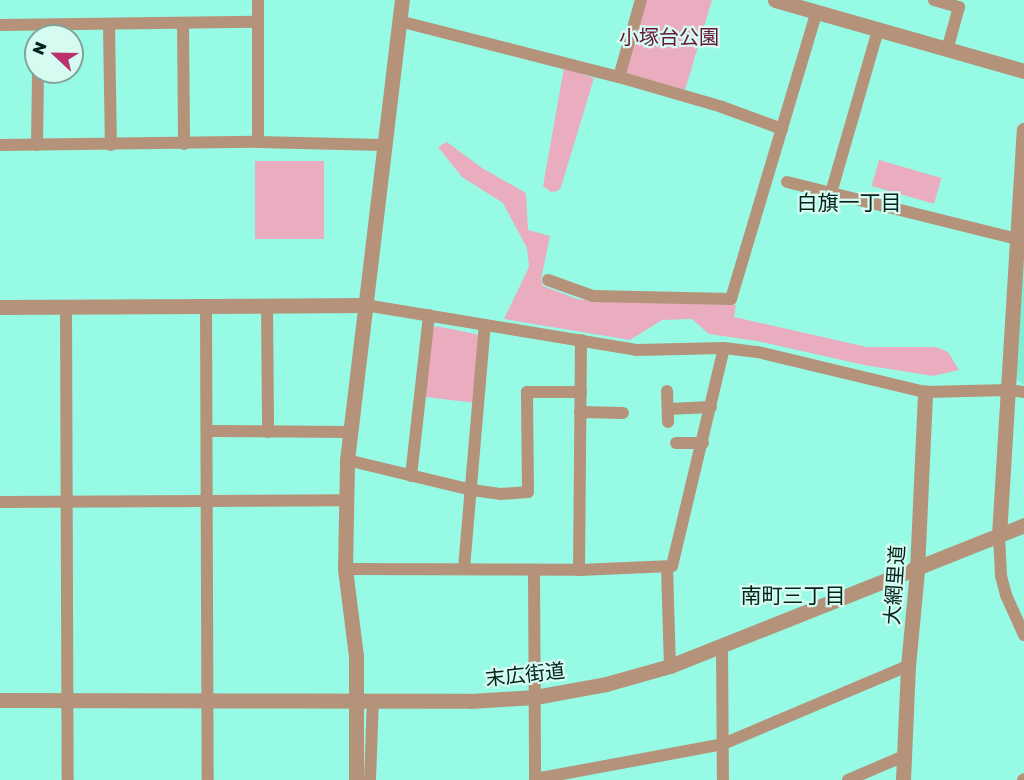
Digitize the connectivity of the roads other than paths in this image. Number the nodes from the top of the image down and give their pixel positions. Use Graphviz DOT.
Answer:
graph roads {
  1 [pos="258,0"];
  2 [pos="402,0"];
  3 [pos="641,0"];
  4 [pos="774,0"];
  5 [pos="934,0"];
  6 [pos="811,8"];
  7 [pos="399,21"];
  8 [pos="258,22"];
  9 [pos="183,23"];
  10 [pos="109,24"];
  11 [pos="0,25"];
  12 [pos="84,26"];
  13 [pos="24,28"];
  14 [pos="878,30"];
  15 [pos="947,50"];
  16 [pos="1024,71"];
  17 [pos="619,77"];
  18 [pos="38,84"];
  19 [pos="782,129"];
  20 [pos="1024,130"];
  21 [pos="258,142"];
  22 [pos="184,144"];
  23 [pos="0,145"];
  24 [pos="37,145"];
  25 [pos="111,145"];
  26 [pos="384,145"];
  27 [pos="787,182"];
  28 [pos="831,193"];
  29 [pos="1017,239"];
  30 [pos="548,280"];
  31 [pos="365,305"];
  32 [pos="206,306"];
  33 [pos="267,306"];
  34 [pos="0,307"];
  35 [pos="66,308"];
  36 [pos="429,315"];
  37 [pos="485,326"];
  38 [pos="581,340"];
  39 [pos="724,348"];
  40 [pos="668,391"];
  41 [pos="1016,391"];
  42 [pos="581,392"];
  43 [pos="925,392"];
  44 [pos="711,407"];
  45 [pos="668,409"];
  46 [pos="580,412"];
  47 [pos="624,413"];
  48 [pos="668,422"];
  49 [pos="207,430"];
  50 [pos="268,432"];
  51 [pos="350,432"];
  52 [pos="676,442"];
  53 [pos="703,443"];
  54 [pos="347,460"];
  55 [pos="411,476"];
  56 [pos="472,490"];
  57 [pos="345,500"];
  58 [pos="207,501"];
  59 [pos="0,502"];
  60 [pos="66,502"];
  61 [pos="1024,525"];
  62 [pos="999,535"];
  63 [pos="667,567"];
  64 [pos="465,568"];
  65 [pos="345,569"];
  66 [pos="534,570"];
  67 [pos="579,570"];
  68 [pos="917,570"];
  69 [pos="1024,635"];
  70 [pos="722,647"];
  71 [pos="670,666"];
  72 [pos="909,666"];
  73 [pos="535,697"];
  74 [pos="0,700"];
  75 [pos="356,700"];
  76 [pos="373,700"];
  77 [pos="68,702"];
  78 [pos="208,702"];
  79 [pos="723,744"];
  80 [pos="904,756"];
  81 [pos="535,779"];
  82 [pos="68,780"];
  83 [pos="208,780"];
  84 [pos="356,780"];
  85 [pos="370,780"];
  86 [pos="723,780"];
  87 [pos="848,780"];
  88 [pos="903,780"];
  1 -- 8 [label="street"];
  2 -- 7 [label="street"];
  3 -- 17 [label="street"];
  4 -- 6 [label="street"];
  5 -- 15 [label="street"];
  6 -- 14 [label="street"];
  6 -- 19 [label="street"];
  7 -- 17 [label="street"];
  7 -- 26 [label="street"];
  8 -- 9 [label="street"];
  8 -- 21 [label="street"];
  9 -- 10 [label="street"];
  9 -- 22 [label="street"];
  10 -- 12 [label="street"];
  10 -- 25 [label="street"];
  11 -- 13 [label="street"];
  14 -- 15 [label="street"];
  14 -- 28 [label="street"];
  15 -- 16 [label="street"];
  17 -- 19 [label="street"];
  18 -- 24 [label="street"];
  19 -- 30 [label="street"];
  20 -- 29 [label="street"];
  21 -- 22 [label="street"];
  21 -- 26 [label="street"];
  22 -- 25 [label="street"];
  23 -- 24 [label="street"];
  24 -- 25 [label="street"];
  26 -- 31 [label="street"];
  27 -- 28 [label="street"];
  28 -- 29 [label="street"];
  29 -- 41 [label="street"];
  31 -- 33 [label="street"];
  31 -- 36 [label="street"];
  31 -- 51 [label="street"];
  32 -- 33 [label="street"];
  32 -- 35 [label="street"];
  32 -- 49 [label="street"];
  33 -- 50 [label="street"];
  34 -- 35 [label="street"];
  35 -- 60 [label="street"];
  36 -- 37 [label="street"];
  36 -- 55 [label="street"];
  37 -- 38 [label="street"];
  37 -- 56 [label="street"];
  38 -- 39 [label="street"];
  38 -- 42 [label="street"];
  39 -- 43 [label="street"];
  39 -- 44 [label="street"];
  40 -- 45 [label="street"];
  41 -- 43 [label="street"];
  41 -- 62 [label="street"];
  42 -- 46 [label="street"];
  42 -- 56 [label="street"];
  43 -- 68 [label="street, 大網里道"];
  44 -- 45 [label="street"];
  44 -- 53 [label="street"];
  45 -- 48 [label="street"];
  46 -- 47 [label="street"];
  46 -- 67 [label="street"];
  49 -- 50 [label="street"];
  49 -- 58 [label="street"];
  50 -- 51 [label="street"];
  51 -- 54 [label="street"];
  52 -- 53 [label="street"];
  53 -- 63 [label="street"];
  54 -- 55 [label="street"];
  54 -- 57 [label="street"];
  55 -- 56 [label="street"];
  56 -- 64 [label="street"];
  57 -- 58 [label="street"];
  57 -- 65 [label="street"];
  58 -- 60 [label="street"];
  58 -- 78 [label="street"];
  59 -- 60 [label="street"];
  60 -- 77 [label="street"];
  61 -- 62 [label="street, 末広街道"];
  62 -- 68 [label="street, 末広街道"];
  62 -- 69 [label="street"];
  63 -- 67 [label="street"];
  63 -- 71 [label="street"];
  64 -- 65 [label="street"];
  64 -- 66 [label="street"];
  65 -- 75 [label="street"];
  66 -- 67 [label="street"];
  66 -- 73 [label="street"];
  68 -- 70 [label="street, 末広街道"];
  68 -- 72 [label="street, 大網里道"];
  70 -- 71 [label="street, 末広街道"];
  70 -- 79 [label="street"];
  71 -- 73 [label="street, 末広街道"];
  72 -- 79 [label="street"];
  72 -- 80 [label="street, 大網里道"];
  73 -- 76 [label="street, 末広街道"];
  73 -- 81 [label="street"];
  74 -- 77 [label="street, 末広街道"];
  75 -- 76 [label="street, 末広街道"];
  75 -- 78 [label="street, 末広街道"];
  75 -- 84 [label="street"];
  76 -- 85 [label="street"];
  77 -- 78 [label="street, 末広街道"];
  77 -- 82 [label="street"];
  78 -- 83 [label="street"];
  79 -- 81 [label="street"];
  79 -- 86 [label="street"];
  80 -- 87 [label="street"];
  80 -- 88 [label="street, 大網里道"];
}
